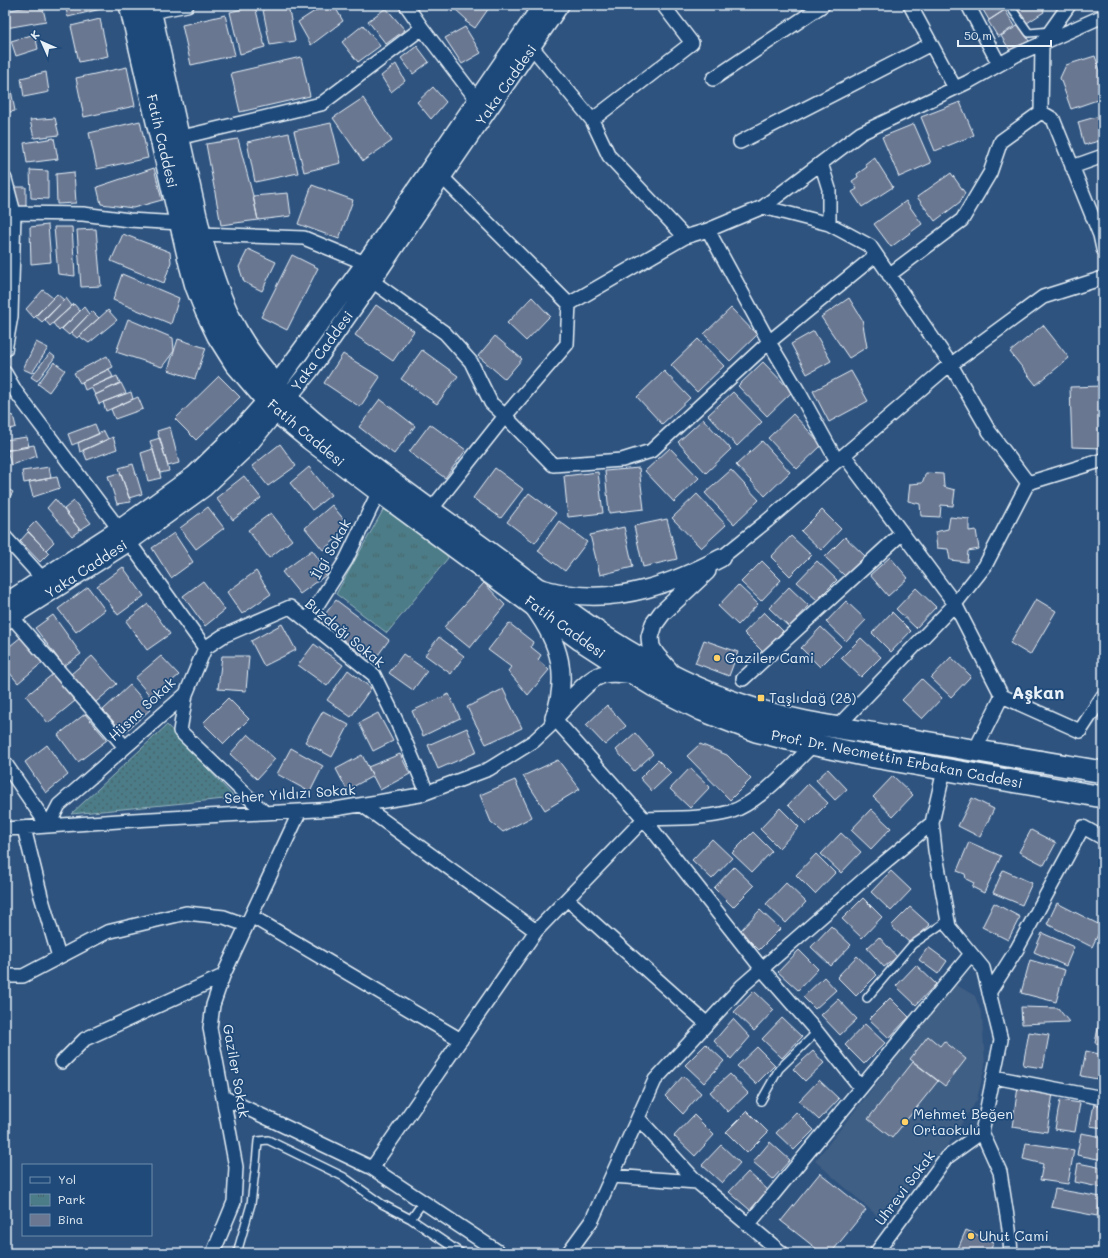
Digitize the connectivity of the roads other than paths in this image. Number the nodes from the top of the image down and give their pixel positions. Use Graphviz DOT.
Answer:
graph roads {
  1 [pos="130,5"];
  2 [pos="187,5"];
  3 [pos="406,5"];
  4 [pos="542,5"];
  5 [pos="560,5"];
  6 [pos="663,5"];
  7 [pos="823,5"];
  8 [pos="910,5"];
  9 [pos="968,5"];
  10 [pos="1009,5"];
  11 [pos="1069,5"];
  12 [pos="150,9"];
  13 [pos="1103,16"];
  14 [pos="422,28"];
  15 [pos="1051,31"];
  16 [pos="1042,43"];
  17 [pos="931,44"];
  18 [pos="532,47"];
  19 [pos="999,64"];
  20 [pos="713,79"];
  21 [pos="955,88"];
  22 [pos="477,100"];
  23 [pos="1041,112"];
  24 [pos="592,120"];
  25 [pos="178,138"];
  26 [pos="740,142"];
  27 [pos="1103,156"];
  28 [pos="821,163"];
  29 [pos="1072,167"];
  30 [pos="442,177"];
  31 [pos="5,179"];
  32 [pos="763,207"];
  33 [pos="10,214"];
  34 [pos="180,223"];
  35 [pos="829,224"];
  36 [pos="708,230"];
  37 [pos="200,234"];
  38 [pos="685,237"];
  39 [pos="1103,249"];
  40 [pos="876,255"];
  41 [pos="365,263"];
  42 [pos="889,274"];
  43 [pos="1103,278"];
  44 [pos="372,281"];
  45 [pos="569,304"];
  46 [pos="769,342"];
  47 [pos="5,350"];
  48 [pos="951,365"];
  49 [pos="5,373"];
  50 [pos="276,399"];
  51 [pos="506,416"];
  52 [pos="841,458"];
  53 [pos="1103,460"];
  54 [pos="1028,483"];
  55 [pos="379,491"];
  56 [pos="430,511"];
  57 [pos="902,533"];
  58 [pos="124,535"];
  59 [pos="5,537"];
  60 [pos="721,558"];
  61 [pos="42,578"];
  62 [pos="532,594"];
  63 [pos="955,604"];
  64 [pos="7,614"];
  65 [pos="307,621"];
  66 [pos="205,648"];
  67 [pos="635,675"];
  68 [pos="743,679"];
  69 [pos="677,688"];
  70 [pos="186,694"];
  71 [pos="1002,696"];
  72 [pos="1103,696"];
  73 [pos="554,718"];
  74 [pos="837,727"];
  75 [pos="813,745"];
  76 [pos="125,747"];
  77 [pos="975,750"];
  78 [pos="5,763"];
  79 [pos="944,770"];
  80 [pos="1103,772"];
  81 [pos="427,792"];
  82 [pos="1103,797"];
  83 [pos="362,805"];
  84 [pos="300,811"];
  85 [pos="265,813"];
  86 [pos="644,819"];
  87 [pos="932,823"];
  88 [pos="48,826"];
  89 [pos="24,828"];
  90 [pos="5,829"];
  91 [pos="1103,838"];
  92 [pos="567,899"];
  93 [pos="948,920"];
  94 [pos="248,921"];
  95 [pos="536,931"];
  96 [pos="971,954"];
  97 [pos="59,957"];
  98 [pos="762,969"];
  99 [pos="5,976"];
  100 [pos="223,976"];
  101 [pos="989,993"];
  102 [pos="867,998"];
  103 [pos="708,1024"];
  104 [pos="817,1032"];
  105 [pos="461,1040"];
  106 [pos="62,1062"];
  107 [pos="994,1077"];
  108 [pos="861,1088"];
  109 [pos="223,1097"];
  110 [pos="1103,1098"];
  111 [pos="761,1101"];
  112 [pos="638,1118"];
  113 [pos="982,1132"];
  114 [pos="372,1168"];
  115 [pos="612,1176"];
  116 [pos="696,1182"];
  117 [pos="423,1202"];
  118 [pos="411,1219"];
  119 [pos="748,1224"];
  120 [pos="213,1253"];
  121 [pos="238,1253"];
  122 [pos="461,1253"];
  123 [pos="500,1253"];
  124 [pos="568,1253"];
  125 [pos="782,1253"];
  126 [pos="876,1253"];
  127 [pos="1011,1253"];
  1 -- 34 [label="main road, Fatih Caddesi"];
  2 -- 12 [label="street"];
  3 -- 14 [label="street"];
  4 -- 22 [label="street, Yaka Caddesi"];
  5 -- 18 [label="street, Yaka Caddesi"];
  6 -- 24 [label="street"];
  7 -- 20 [label="street"];
  8 -- 17 [label="street"];
  9 -- 19 [label="street"];
  10 -- 15 [label="lane"];
  11 -- 15 [label="street"];
  12 -- 25 [label="main road, Fatih Caddesi"];
  13 -- 16 [label="street"];
  14 -- 22 [label="street"];
  14 -- 25 [label="street"];
  15 -- 16 [label="street"];
  16 -- 19 [label="street"];
  16 -- 23 [label="street"];
  17 -- 21 [label="street"];
  17 -- 26 [label="street"];
  18 -- 24 [label="street"];
  18 -- 30 [label="street, Yaka Caddesi"];
  19 -- 21 [label="street"];
  21 -- 28 [label="street"];
  22 -- 41 [label="street, Yaka Caddesi"];
  23 -- 29 [label="street"];
  23 -- 42 [label="street"];
  24 -- 38 [label="street"];
  25 -- 37 [label="main road, Fatih Caddesi"];
  27 -- 29 [label="street"];
  28 -- 32 [label="street"];
  28 -- 35 [label="street"];
  29 -- 39 [label="street"];
  30 -- 44 [label="street, Yaka Caddesi"];
  30 -- 45 [label="street"];
  31 -- 33 [label="street"];
  32 -- 35 [label="street"];
  32 -- 36 [label="street"];
  33 -- 34 [label="street"];
  33 -- 47 [label="street"];
  34 -- 50 [label="main road, Fatih Caddesi"];
  35 -- 40 [label="street"];
  36 -- 38 [label="street"];
  36 -- 46 [label="street"];
  37 -- 41 [label="street"];
  37 -- 50 [label="main road, Fatih Caddesi"];
  38 -- 45 [label="street"];
  40 -- 42 [label="street"];
  40 -- 46 [label="street"];
  41 -- 50 [label="street, Yaka Caddesi"];
  42 -- 48 [label="street"];
  43 -- 48 [label="street"];
  44 -- 50 [label="street, Yaka Caddesi"];
  44 -- 51 [label="street"];
  45 -- 51 [label="street"];
  46 -- 51 [label="street"];
  46 -- 52 [label="street"];
  48 -- 52 [label="street"];
  48 -- 54 [label="street"];
  49 -- 58 [label="street"];
  50 -- 55 [label="main road, Fatih Caddesi"];
  50 -- 56 [label="main road, Fatih Caddesi"];
  50 -- 58 [label="street, Yaka Caddesi"];
  51 -- 56 [label="street"];
  52 -- 57 [label="street"];
  52 -- 60 [label="street"];
  53 -- 54 [label="street"];
  54 -- 63 [label="street"];
  55 -- 62 [label="main road, Fatih Caddesi"];
  55 -- 65 [label="street, İlgi Sokak"];
  56 -- 62 [label="main road, Fatih Caddesi"];
  57 -- 63 [label="street"];
  57 -- 68 [label="street"];
  58 -- 61 [label="street, Yaka Caddesi"];
  58 -- 64 [label="street, Yaka Caddesi"];
  58 -- 66 [label="street"];
  59 -- 61 [label="street"];
  60 -- 62 [label="street"];
  60 -- 69 [label="street"];
  61 -- 64 [label="street, Yaka Caddesi"];
  62 -- 67 [label="main road, Fatih Caddesi"];
  62 -- 69 [label="main road, Fatih Caddesi"];
  62 -- 73 [label="street"];
  63 -- 71 [label="street"];
  63 -- 74 [label="street"];
  64 -- 76 [label="street"];
  65 -- 66 [label="street, Buzdağı Sokak"];
  65 -- 81 [label="street, Buzdağı Sokak"];
  66 -- 70 [label="street, Hüsna Sokak"];
  67 -- 69 [label="main road, Fatih Caddesi"];
  67 -- 73 [label="street"];
  69 -- 74 [label="main road, Prof. Dr. Necmettin Erbakan Caddesi"];
  69 -- 75 [label="main road, Prof. Dr. Necmettin Erbakan Caddesi"];
  70 -- 76 [label="street, Hüsna Sokak"];
  70 -- 85 [label="street"];
  71 -- 72 [label="street"];
  71 -- 77 [label="street"];
  73 -- 81 [label="street, Seher Yıldızı Sokak"];
  73 -- 86 [label="street"];
  74 -- 77 [label="main road, Prof. Dr. Necmettin Erbakan Caddesi"];
  75 -- 79 [label="main road, Prof. Dr. Necmettin Erbakan Caddesi"];
  75 -- 86 [label="street"];
  76 -- 88 [label="street, Hüsna Sokak"];
  77 -- 80 [label="main road, Prof. Dr. Necmettin Erbakan Caddesi"];
  78 -- 88 [label="street"];
  79 -- 82 [label="main road, Prof. Dr. Necmettin Erbakan Caddesi"];
  79 -- 87 [label="street"];
  81 -- 83 [label="street, Seher Yıldızı Sokak"];
  83 -- 84 [label="street, Seher Yıldızı Sokak"];
  83 -- 95 [label="street"];
  84 -- 85 [label="street, Seher Yıldızı Sokak"];
  84 -- 94 [label="street, Gaziler Sokak"];
  85 -- 88 [label="street, Seher Yıldızı Sokak"];
  86 -- 92 [label="street"];
  86 -- 98 [label="street"];
  87 -- 93 [label="street"];
  87 -- 98 [label="street"];
  88 -- 89 [label="street, Seher Yıldızı Sokak"];
  89 -- 90 [label="street, Seher Yıldızı Sokak"];
  89 -- 97 [label="street"];
  91 -- 101 [label="street"];
  92 -- 95 [label="street"];
  92 -- 103 [label="street"];
  93 -- 96 [label="street"];
  93 -- 102 [label="lane"];
  94 -- 97 [label="street"];
  94 -- 100 [label="street, Gaziler Sokak"];
  94 -- 105 [label="street"];
  95 -- 105 [label="street"];
  96 -- 101 [label="street"];
  96 -- 108 [label="street"];
  97 -- 99 [label="street"];
  98 -- 103 [label="street"];
  98 -- 104 [label="street"];
  100 -- 106 [label="street"];
  100 -- 109 [label="street, Gaziler Sokak"];
  101 -- 107 [label="street"];
  103 -- 112 [label="street"];
  104 -- 108 [label="street"];
  104 -- 111 [label="lane"];
  105 -- 114 [label="street"];
  107 -- 110 [label="street"];
  107 -- 113 [label="street"];
  108 -- 119 [label="street"];
  109 -- 114 [label="street"];
  109 -- 120 [label="street, Gaziler Sokak"];
  112 -- 115 [label="street"];
  112 -- 116 [label="street"];
  113 -- 126 [label="street, Uhrevi Sokak"];
  113 -- 127 [label="street"];
  114 -- 117 [label="street"];
  115 -- 116 [label="street"];
  115 -- 124 [label="street"];
  116 -- 119 [label="street"];
  117 -- 118 [label="lane"];
  117 -- 123 [label="street"];
  118 -- 121 [label="lane"];
  118 -- 122 [label="lane"];
  119 -- 125 [label="street"];
}
